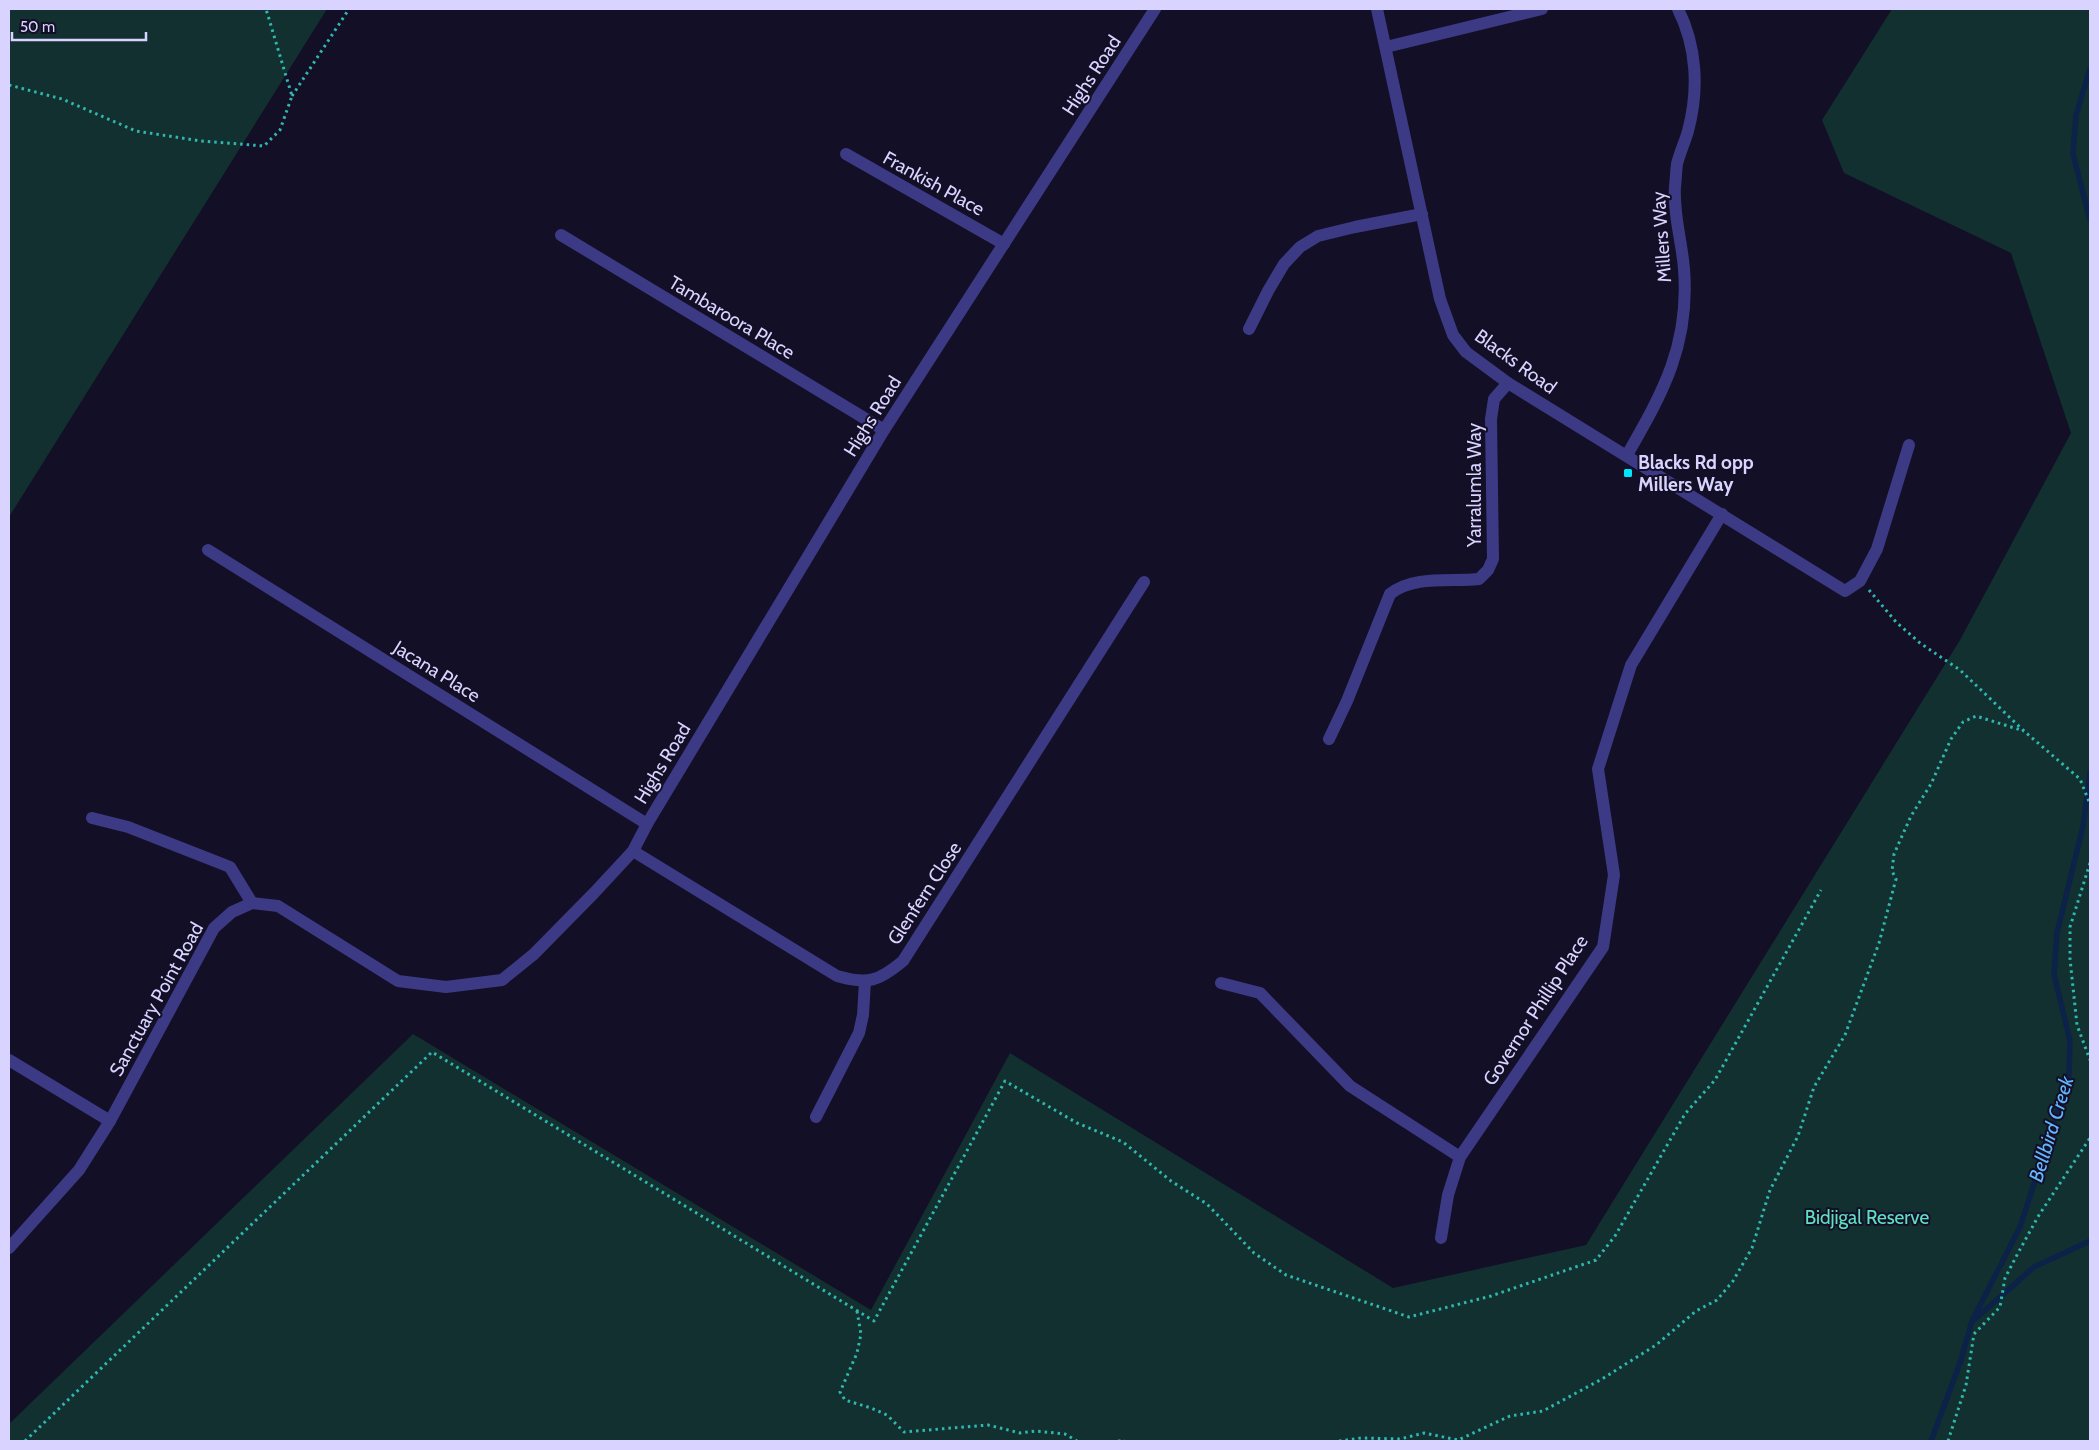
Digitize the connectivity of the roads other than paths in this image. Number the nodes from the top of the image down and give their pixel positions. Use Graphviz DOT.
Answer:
graph roads {
  1 [pos="1155,9"];
  2 [pos="1376,9"];
  3 [pos="1542,9"];
  4 [pos="1678,9"];
  5 [pos="1386,47"];
  6 [pos="846,154"];
  7 [pos="1422,214"];
  8 [pos="561,235"];
  9 [pos="1004,244"];
  10 [pos="1249,329"];
  11 [pos="1508,383"];
  12 [pos="884,430"];
  13 [pos="1909,445"];
  14 [pos="1627,455"];
  15 [pos="1722,514"];
  16 [pos="208,550"];
  17 [pos="1144,582"];
  18 [pos="1329,739"];
  19 [pos="92,818"];
  20 [pos="647,824"];
  21 [pos="633,851"];
  22 [pos="252,903"];
  23 [pos="865,981"];
  24 [pos="1222,983"];
  25 [pos="9,1060"];
  26 [pos="816,1117"];
  27 [pos="110,1121"];
  28 [pos="1460,1157"];
  29 [pos="1441,1238"];
  30 [pos="9,1248"];
  1 -- 9 [label="street, Highs Road"];
  2 -- 5 [label="street, Blacks Road"];
  3 -- 5 [label="street"];
  4 -- 14 [label="street, Millers Way"];
  5 -- 7 [label="street, Blacks Road"];
  6 -- 9 [label="street, Frankish Place"];
  7 -- 10 [label="street"];
  7 -- 11 [label="street, Blacks Road"];
  8 -- 12 [label="street, Tambaroora Place"];
  9 -- 12 [label="street, Highs Road"];
  11 -- 14 [label="street, Blacks Road"];
  11 -- 18 [label="street, Yarralumla Way"];
  12 -- 20 [label="street, Highs Road"];
  13 -- 15 [label="street, Blacks Road"];
  14 -- 15 [label="street, Blacks Road"];
  15 -- 28 [label="street, Governor Phillip Place"];
  16 -- 20 [label="street, Jacana Place"];
  17 -- 23 [label="street, Glenfern Close"];
  19 -- 22 [label="street"];
  20 -- 21 [label="street, Highs Road"];
  21 -- 22 [label="street"];
  21 -- 23 [label="street, Glenfern Close"];
  22 -- 27 [label="street, Sanctuary Point Road"];
  23 -- 26 [label="street"];
  24 -- 28 [label="street"];
  25 -- 27 [label="street"];
  27 -- 30 [label="street, Sanctuary Point Road"];
  28 -- 29 [label="street, Governor Phillip Place"];
}
